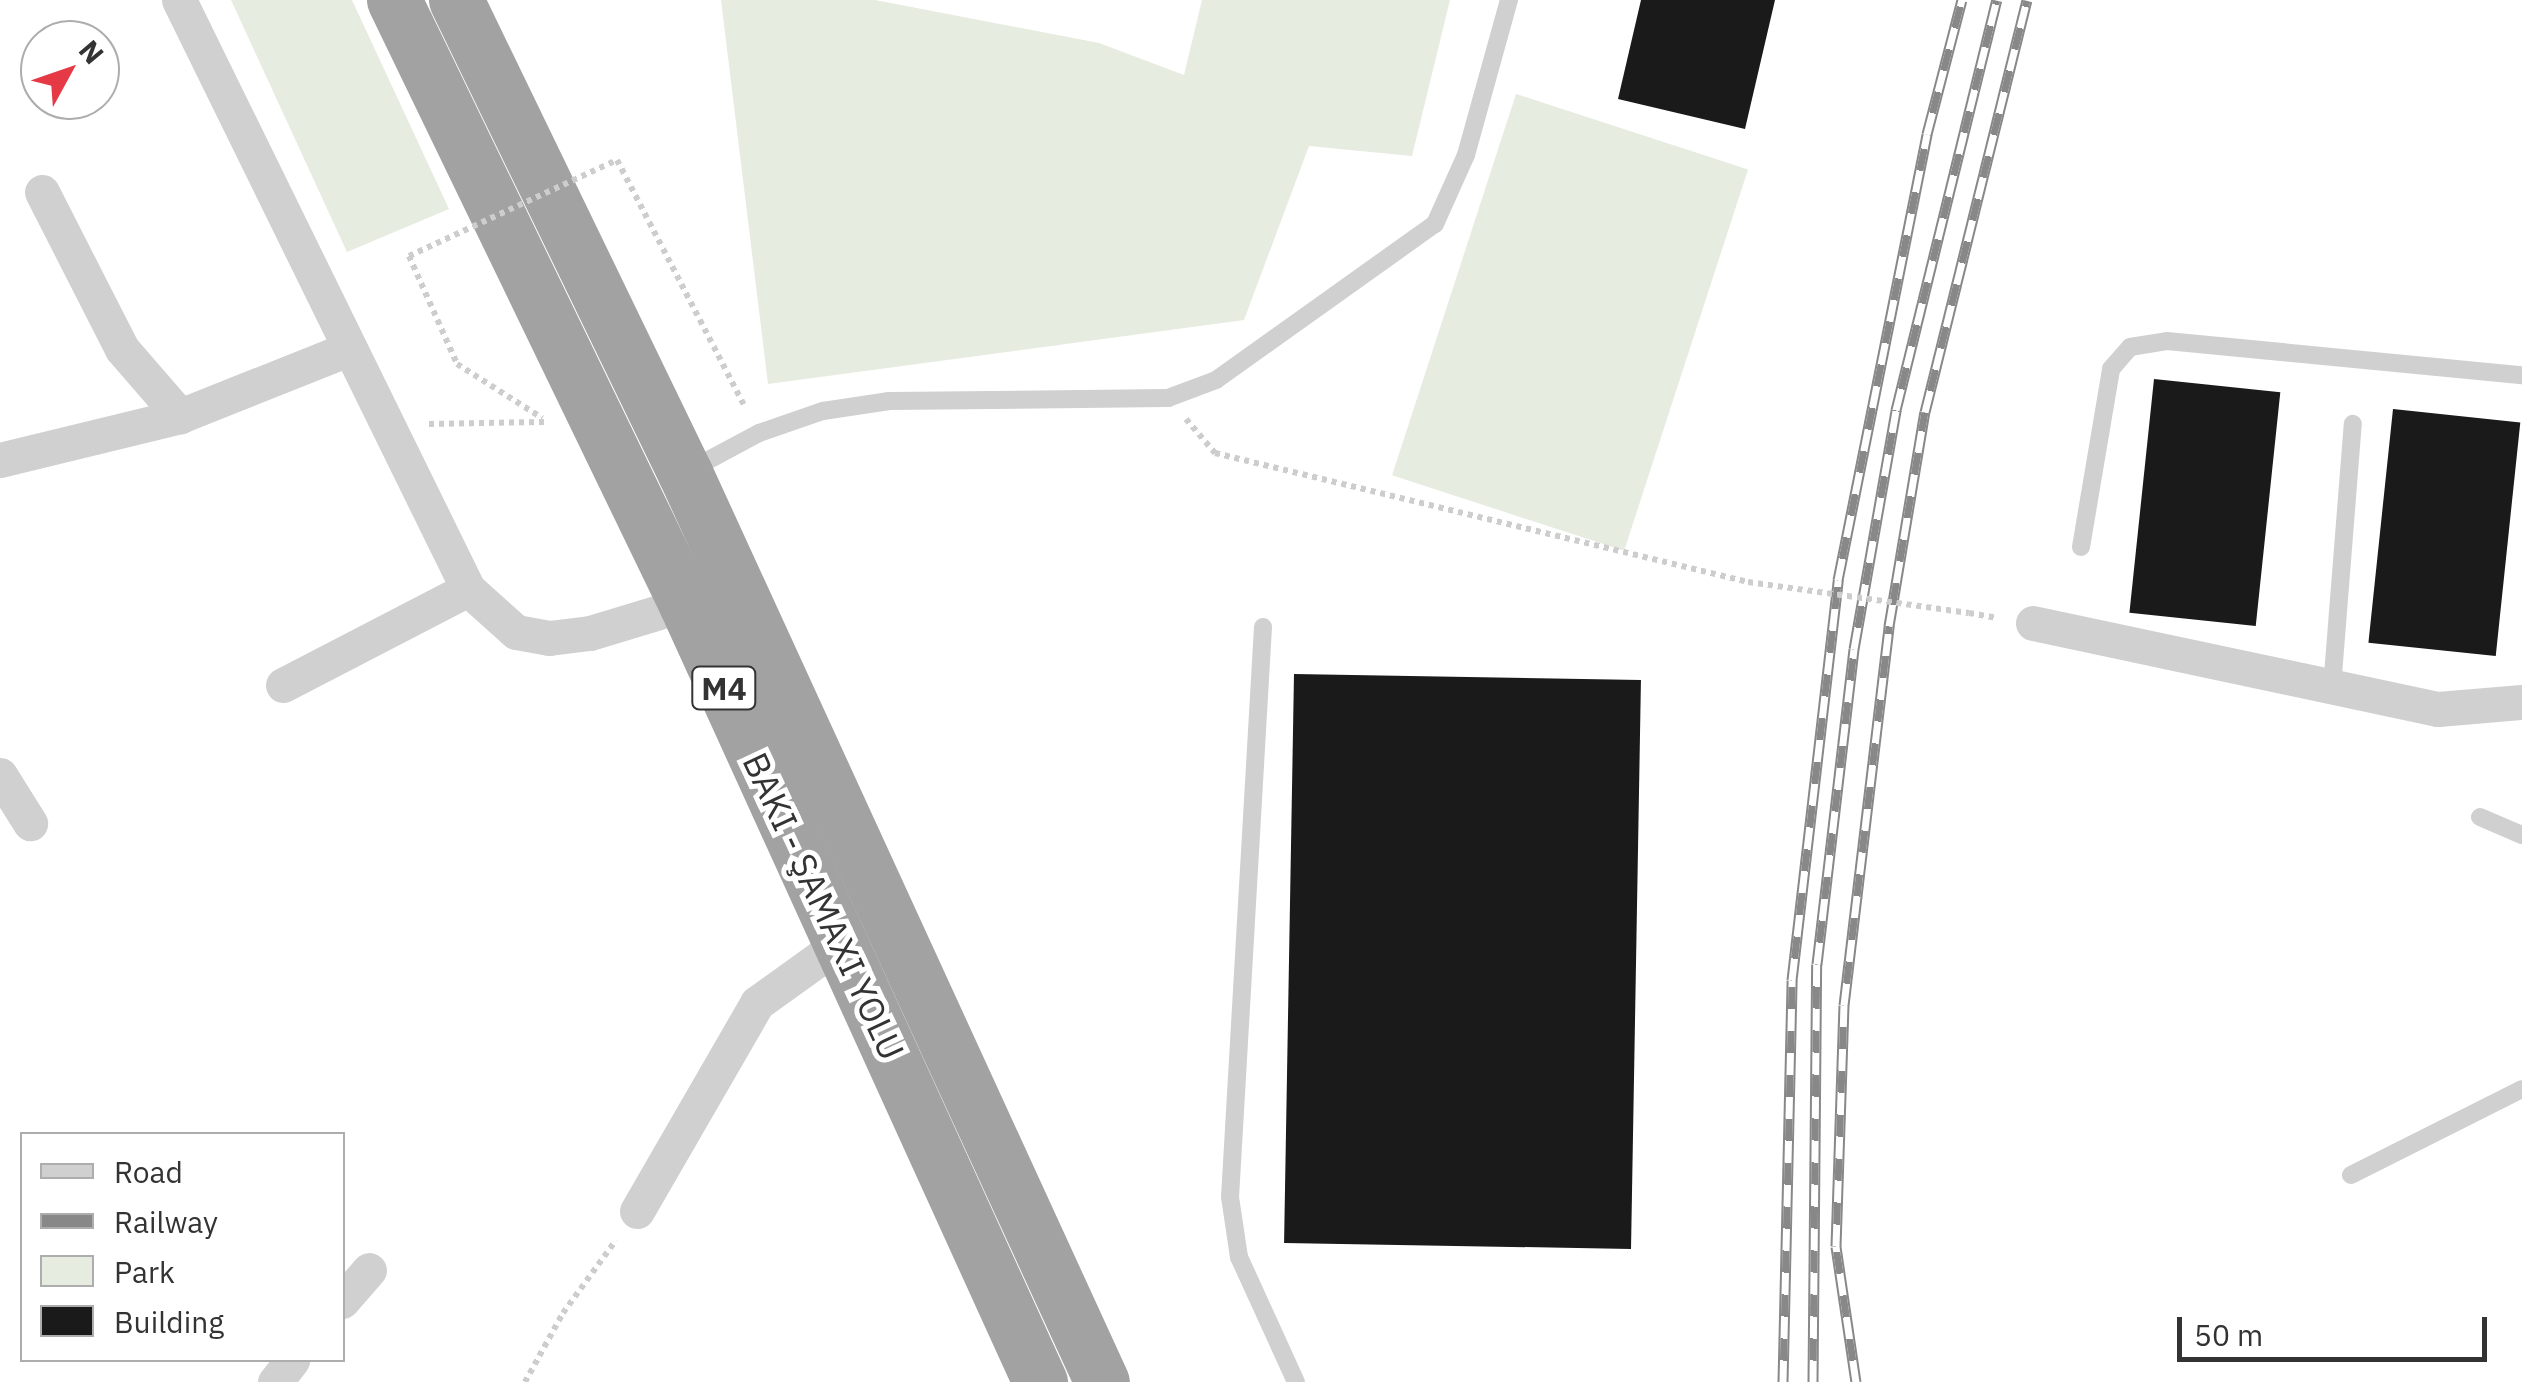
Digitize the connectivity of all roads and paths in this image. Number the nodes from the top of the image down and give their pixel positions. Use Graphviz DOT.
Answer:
graph roads {
  1 [pos="179,0"];
  2 [pos="394,0"];
  3 [pos="456,0"];
  4 [pos="1509,0"];
  5 [pos="42,192"];
  6 [pos="346,350"];
  7 [pos="2522,375"];
  8 [pos="1168,398"];
  9 [pos="180,416"];
  10 [pos="548,422"];
  11 [pos="384,424"];
  12 [pos="2353,424"];
  13 [pos="759,433"];
  14 [pos="556,440"];
  15 [pos="0,460"];
  16 [pos="685,473"];
  17 [pos="2082,547"];
  18 [pos="468,589"];
  19 [pos="686,604"];
  20 [pos="1969,613"];
  21 [pos="2034,624"];
  22 [pos="1263,626"];
  23 [pos="283,685"];
  24 [pos="2332,688"];
  25 [pos="2522,702"];
  26 [pos="0,775"];
  27 [pos="2480,817"];
  28 [pos="30,822"];
  29 [pos="2522,835"];
  30 [pos="842,942"];
  31 [pos="2522,1089"];
  32 [pos="2350,1175"];
  33 [pos="637,1211"];
  34 [pos="369,1270"];
  35 [pos="345,1298"];
  36 [pos="290,1362"];
  37 [pos="274,1382"];
  38 [pos="525,1382"];
  39 [pos="1040,1382"];
  40 [pos="1102,1382"];
  41 [pos="1296,1382"];
  1 -- 6 [label="street"];
  2 -- 19 [label="highway, M4"];
  3 -- 16 [label="highway, M4"];
  4 -- 8 [label="lane"];
  5 -- 9 [label="street"];
  6 -- 9 [label="street"];
  6 -- 11 [label="street"];
  7 -- 17 [label="lane"];
  8 -- 13 [label="lane"];
  8 -- 20 [label="path, bridge"];
  9 -- 15 [label="street"];
  10 -- 11 [label="path"];
  10 -- 13 [label="path, bridge"];
  10 -- 14 [label="path"];
  11 -- 18 [label="street"];
  12 -- 24 [label="lane"];
  13 -- 16 [label="lane"];
  16 -- 40 [label="highway, M4"];
  18 -- 19 [label="street"];
  18 -- 23 [label="street"];
  19 -- 30 [label="highway, M4"];
  21 -- 24 [label="street"];
  22 -- 41 [label="lane"];
  24 -- 25 [label="street"];
  26 -- 28 [label="street"];
  27 -- 29 [label="lane"];
  30 -- 33 [label="street"];
  30 -- 39 [label="highway, M4"];
  31 -- 32 [label="lane"];
  33 -- 38 [label="path"];
  34 -- 35 [label="street"];
  36 -- 37 [label="street"];
}
